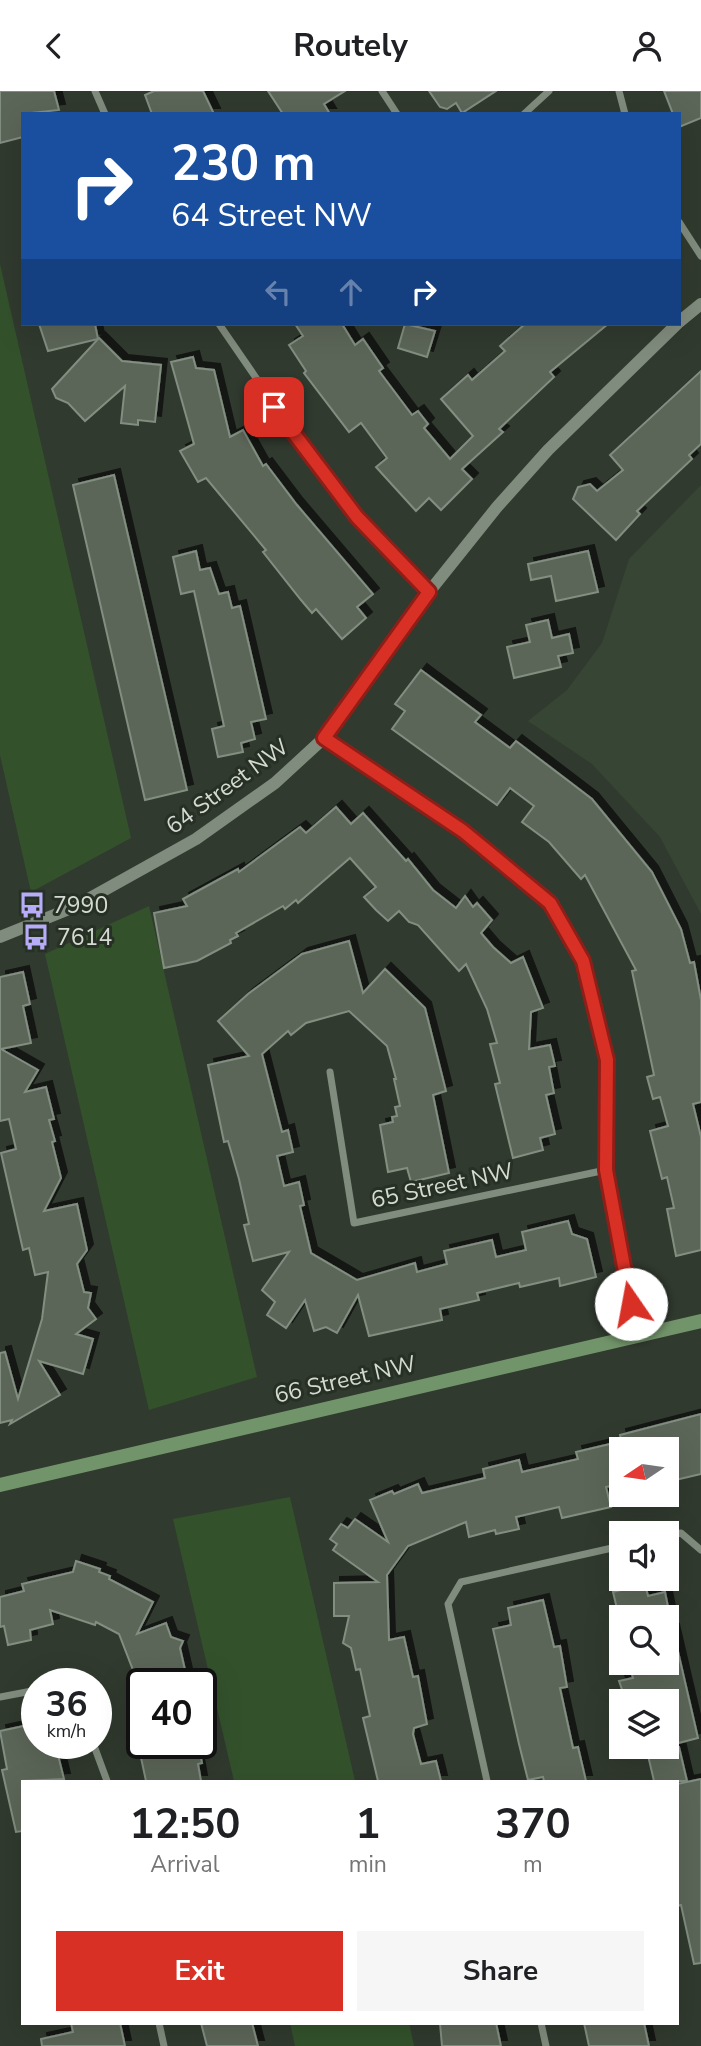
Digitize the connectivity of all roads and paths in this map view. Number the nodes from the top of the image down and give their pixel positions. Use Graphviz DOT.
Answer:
graph roads {
  1 [pos="96,91"];
  2 [pos="382,91"];
  3 [pos="549,91"];
  4 [pos="619,91"];
  5 [pos="104,112"];
  6 [pos="396,112"];
  7 [pos="526,112"];
  8 [pos="624,112"];
  9 [pos="681,225"];
  10 [pos="701,256"];
  11 [pos="701,304"];
  12 [pos="681,321"];
  13 [pos="220,326"];
  14 [pos="675,326"];
  15 [pos="429,592"];
  16 [pos="324,738"];
  17 [pos="0,937"];
  18 [pos="330,1072"];
  19 [pos="606,1170"];
  20 [pos="701,1321"];
  21 [pos="639,1336"];
  22 [pos="0,1485"];
  23 [pos="679,1533"];
  24 [pos="609,1549"];
  25 [pos="701,1550"];
  26 [pos="21,1693"];
  27 [pos="0,1697"];
  28 [pos="99,1759"];
  29 [pos="107,1780"];
  30 [pos="487,1780"];
  31 [pos="159,2025"];
  32 [pos="541,2025"];
  33 [pos="164,2046"];
  34 [pos="546,2046"];
  1 -- 5 [label="street"];
  2 -- 6 [label="street"];
  3 -- 7 [label="street"];
  4 -- 8 [label="street"];
  9 -- 10 [label="street"];
  11 -- 12 [label="street, 64 Street NW"];
  13 -- 15 [label="street"];
  14 -- 15 [label="street, 64 Street NW"];
  15 -- 16 [label="street, 64 Street NW"];
  16 -- 17 [label="street, 64 Street NW"];
  16 -- 19 [label="street"];
  18 -- 19 [label="street, 65 Street NW"];
  19 -- 21 [label="street"];
  20 -- 21 [label="main road, 66 Street NW"];
  21 -- 22 [label="main road, 66 Street NW"];
  23 -- 25 [label="street"];
  24 -- 30 [label="street"];
  26 -- 27 [label="street"];
  28 -- 29 [label="street"];
  31 -- 33 [label="street"];
  32 -- 34 [label="street"];
}
